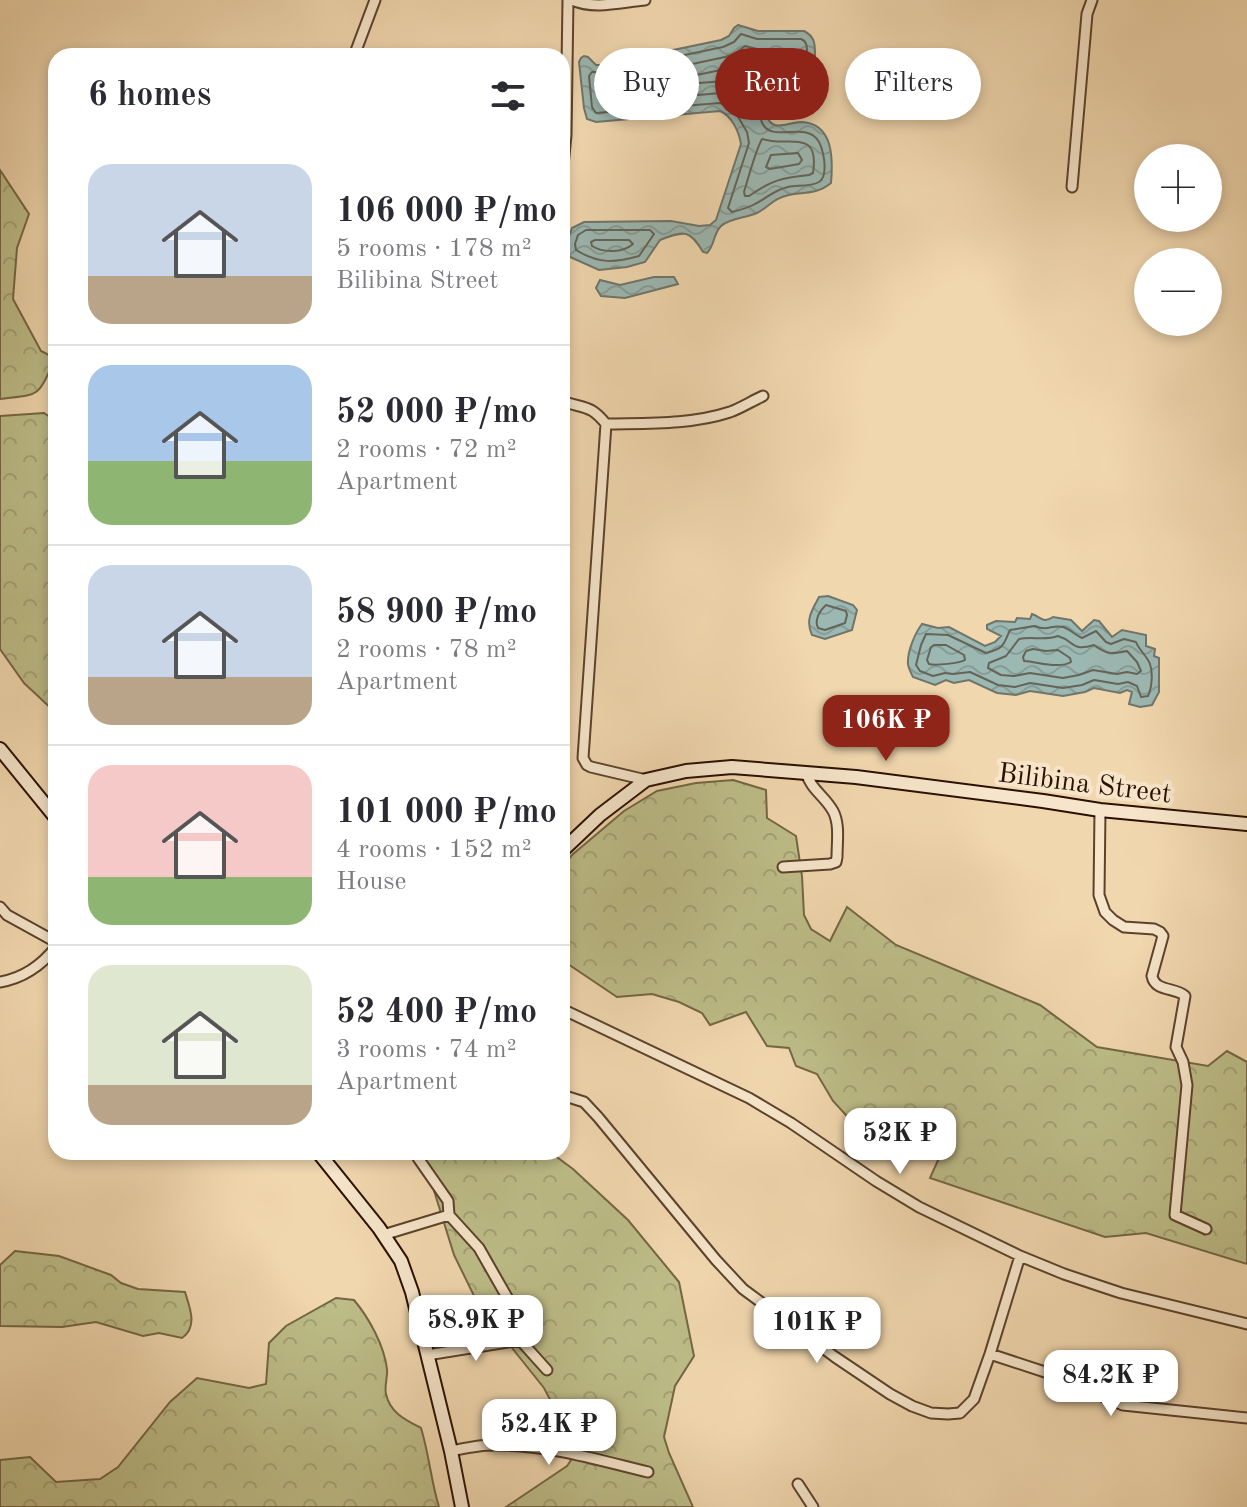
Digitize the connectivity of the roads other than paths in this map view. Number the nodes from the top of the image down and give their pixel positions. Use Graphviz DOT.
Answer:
graph roads {
  1 [pos="375,0"];
  2 [pos="570,0"];
  3 [pos="645,0"];
  4 [pos="1092,0"];
  5 [pos="357,48"];
  6 [pos="569,48"];
  7 [pos="1072,187"];
  8 [pos="763,396"];
  9 [pos="570,403"];
  10 [pos="606,424"];
  11 [pos="0,749"];
  12 [pos="806,772"];
  13 [pos="646,780"];
  14 [pos="48,808"];
  15 [pos="1100,810"];
  16 [pos="1247,824"];
  17 [pos="570,843"];
  18 [pos="783,867"];
  19 [pos="0,907"];
  20 [pos="48,939"];
  21 [pos="48,958"];
  22 [pos="0,982"];
  23 [pos="570,1013"];
  24 [pos="570,1098"];
  25 [pos="324,1160"];
  26 [pos="419,1160"];
  27 [pos="449,1215"];
  28 [pos="1206,1229"];
  29 [pos="383,1235"];
  30 [pos="1020,1256"];
  31 [pos="465,1319"];
  32 [pos="1247,1324"];
  33 [pos="422,1331"];
  34 [pos="520,1340"];
  35 [pos="990,1354"];
  36 [pos="427,1355"];
  37 [pos="547,1370"];
  38 [pos="1247,1418"];
  39 [pos="451,1451"];
  40 [pos="648,1472"];
  41 [pos="798,1484"];
  42 [pos="462,1507"];
  43 [pos="813,1507"];
  1 -- 5 [label="street"];
  2 -- 3 [label="street"];
  2 -- 6 [label="street"];
  4 -- 7 [label="street"];
  8 -- 10 [label="street"];
  9 -- 10 [label="street"];
  10 -- 13 [label="street"];
  11 -- 14 [label="main road"];
  12 -- 13 [label="main road, Bilibina Street"];
  12 -- 15 [label="main road, Bilibina Street"];
  12 -- 18 [label="street"];
  13 -- 17 [label="main road, Bilibina Street"];
  15 -- 16 [label="main road, Bilibina Street"];
  15 -- 28 [label="street"];
  19 -- 20 [label="street"];
  21 -- 22 [label="street"];
  23 -- 30 [label="street"];
  24 -- 35 [label="street"];
  25 -- 29 [label="main road"];
  26 -- 27 [label="street"];
  27 -- 29 [label="street"];
  27 -- 34 [label="street"];
  29 -- 33 [label="main road"];
  30 -- 32 [label="street"];
  30 -- 35 [label="street"];
  31 -- 33 [label="street"];
  33 -- 36 [label="main road"];
  34 -- 36 [label="street"];
  34 -- 37 [label="street"];
  35 -- 38 [label="street"];
  36 -- 39 [label="main road"];
  39 -- 40 [label="street"];
  39 -- 42 [label="main road"];
  41 -- 43 [label="street"];
}
